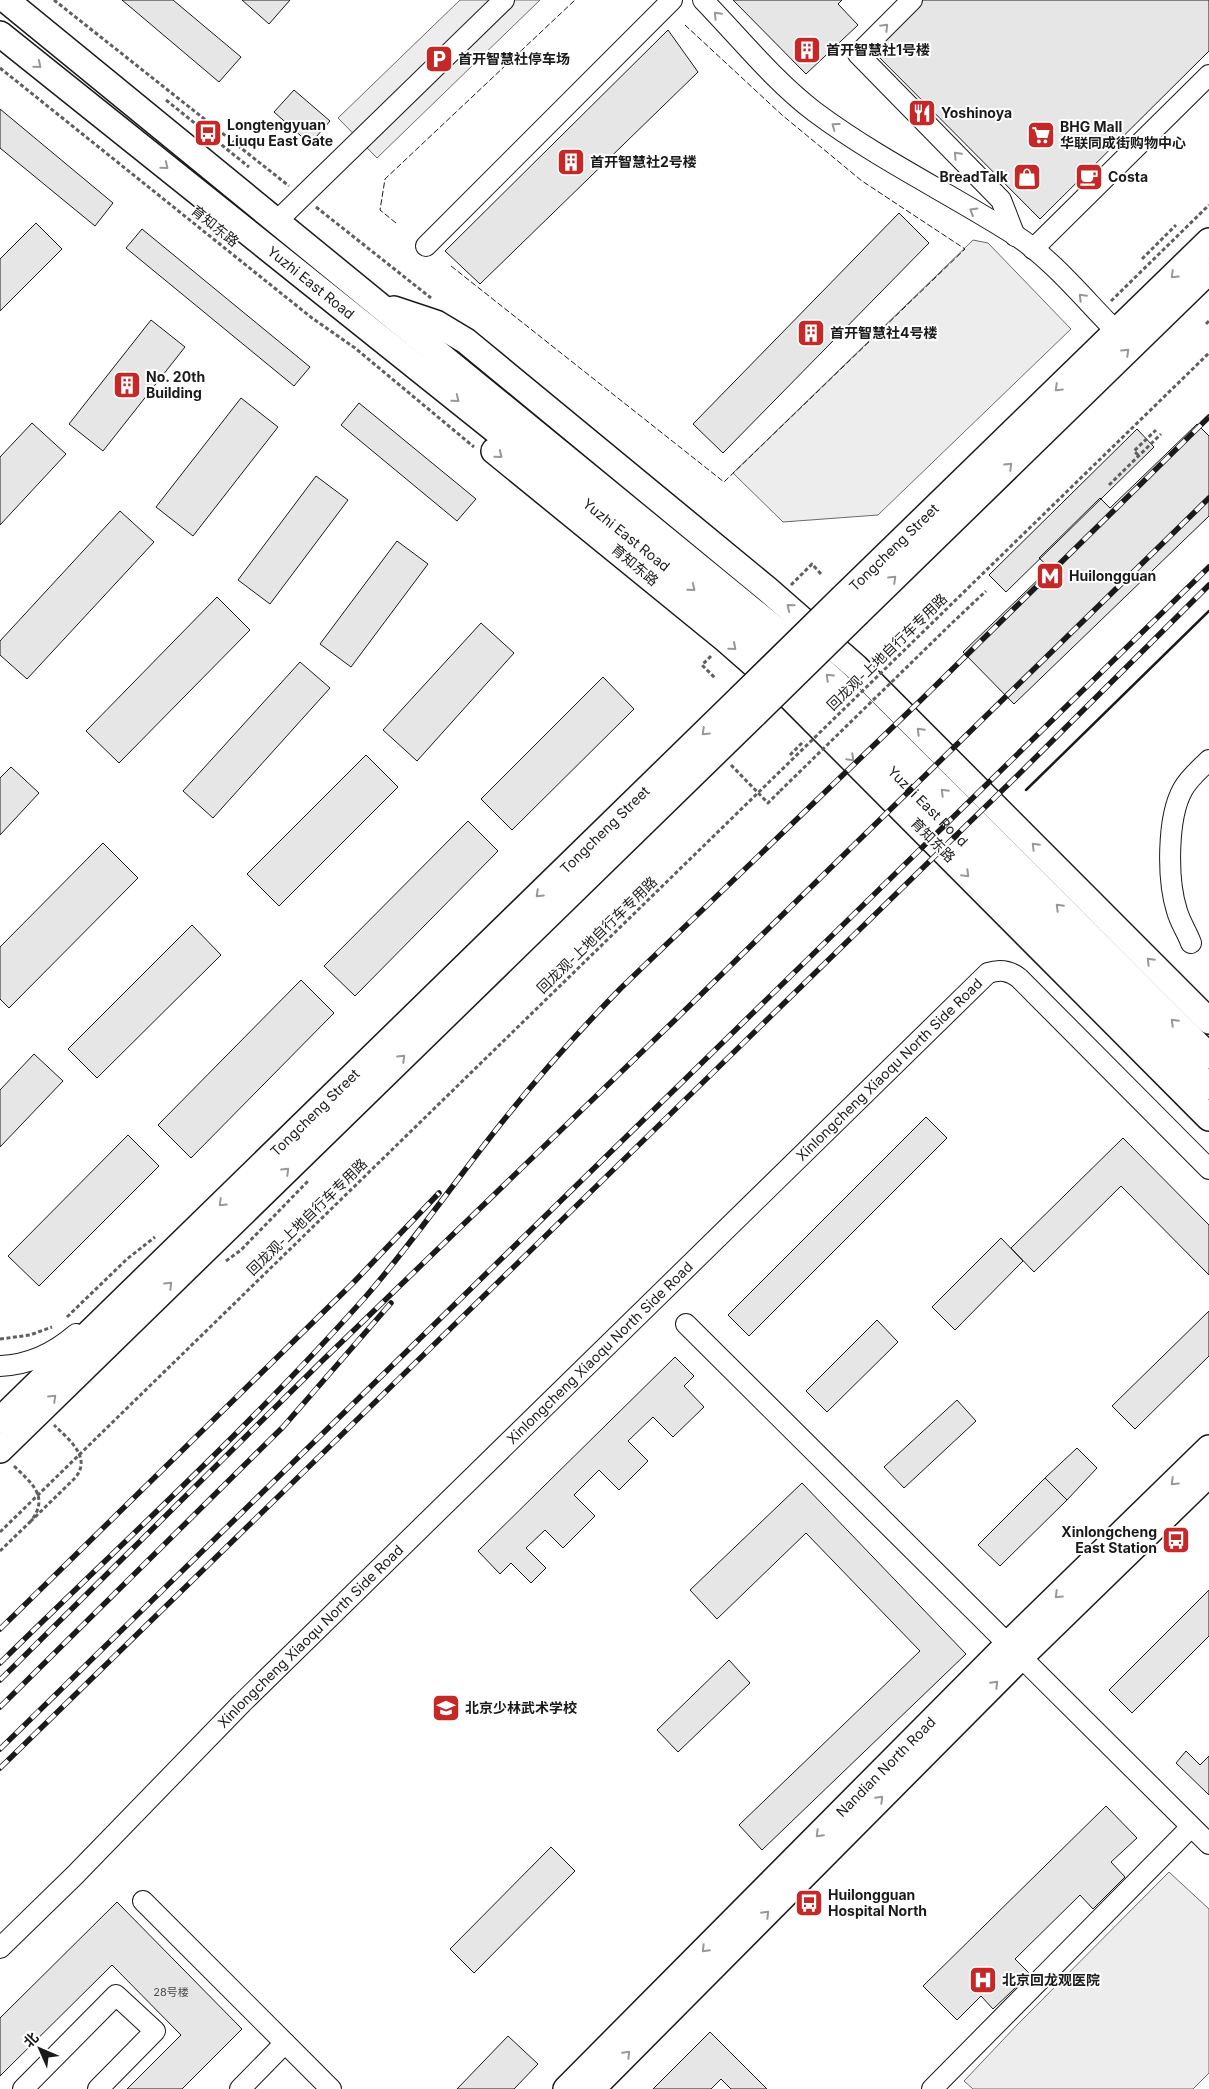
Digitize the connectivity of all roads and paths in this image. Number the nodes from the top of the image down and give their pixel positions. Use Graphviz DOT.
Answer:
graph roads {
  1 [pos="6,0"];
  2 [pos="504,0"];
  3 [pos="672,0"];
  4 [pos="703,0"];
  5 [pos="912,0"];
  6 [pos="0,34"];
  7 [pos="0,68"];
  8 [pos="1209,75"];
  9 [pos="166,100"];
  10 [pos="246,158"];
  11 [pos="242,161"];
  12 [pos="249,167"];
  13 [pos="277,221"];
  14 [pos="1176,225"];
  15 [pos="1016,236"];
  16 [pos="1209,241"];
  17 [pos="426,246"];
  18 [pos="1033,249"];
  19 [pos="1142,259"];
  20 [pos="1209,271"];
  21 [pos="366,294"];
  22 [pos="350,314"];
  23 [pos="1116,331"];
  24 [pos="1209,353"];
  25 [pos="1156,430"];
  26 [pos="1161,434"];
  27 [pos="478,450"];
  28 [pos="1138,455"];
  29 [pos="1109,485"];
  30 [pos="821,574"];
  31 [pos="791,585"];
  32 [pos="986,591"];
  33 [pos="851,605"];
  34 [pos="898,639"];
  35 [pos="711,656"];
  36 [pos="876,660"];
  37 [pos="715,678"];
  38 [pos="748,706"];
  39 [pos="811,734"];
  40 [pos="804,741"];
  41 [pos="825,748"];
  42 [pos="790,755"];
  43 [pos="1209,760"];
  44 [pos="729,763"];
  45 [pos="1191,942"];
  46 [pos="1209,1021"];
  47 [pos="1209,1056"];
  48 [pos="1209,1087"];
  49 [pos="1209,1118"];
  50 [pos="1209,1169"];
  51 [pos="199,1226"];
  52 [pos="686,1324"];
  53 [pos="0,1366"];
  54 [pos="5,1421"];
  55 [pos="54,1425"];
  56 [pos="1209,1448"];
  57 [pos="7,1457"];
  58 [pos="1209,1474"];
  59 [pos="31,1521"];
  60 [pos="0,1532"];
  61 [pos="0,1551"];
  62 [pos="1014,1651"];
  63 [pos="1191,1827"];
  64 [pos="1209,1844"];
  65 [pos="143,1901"];
  66 [pos="0,1948"];
  67 [pos="285,2043"];
  68 [pos="23,2089"];
  69 [pos="98,2089"];
  70 [pos="240,2089"];
  71 [pos="331,2089"];
  72 [pos="566,2089"];
  73 [pos="592,2089"];
  74 [pos="932,2089"];
  1 -- 13 [label="main road, Yuzhi East Road"];
  2 -- 13 [label="street"];
  3 -- 17 [label="street"];
  15 -- 4 [label="street, one-way"];
  15 -- 5 [label="street, one-way"];
  6 -- 22 [label="main road, Yuzhi East Road, one-way"];
  7 -- 27 [label="path, 育知东路"];
  8 -- 18 [label="street"];
  9 -- 11 [label="path"];
  10 -- 11 [label="path"];
  11 -- 12 [label="path"];
  13 -- 21 [label="main road, Yuzhi East Road"];
  14 -- 19 [label="path"];
  15 -- 18 [label="street"];
  16 -- 23 [label="main road, Tongcheng Street, one-way"];
  23 -- 18 [label="street, one-way"];
  33 -- 20 [label="main road, Tongcheng Street, one-way"];
  46 -- 21 [label="main road, one-way"];
  47 -- 21 [label="main road, Yuzhi East Road, one-way"];
  22 -- 48 [label="main road, Yuzhi East Road, one-way"];
  22 -- 49 [label="main road, one-way"];
  23 -- 33 [label="main road, Tongcheng Street, one-way"];
  24 -- 60 [label="path, 回龙观-上地自行车专用路, bridge"];
  25 -- 28 [label="path"];
  26 -- 28 [label="path"];
  28 -- 29 [label="path"];
  30 -- 31 [label="path"];
  32 -- 44 [label="path, bridge"];
  33 -- 38 [label="main road, Tongcheng Street, bridge"];
  34 -- 36 [label="path"];
  35 -- 37 [label="path"];
  38 -- 51 [label="main road, Tongcheng Street, one-way"];
  54 -- 38 [label="main road, Tongcheng Street, one-way"];
  39 -- 41 [label="path"];
  40 -- 42 [label="path"];
  43 -- 45 [label="street"];
  50 -- 66 [label="street, Xinlongcheng Xiaoqu North Side Road"];
  51 -- 53 [label="street"];
  51 -- 54 [label="main road, Tongcheng Street"];
  52 -- 62 [label="street"];
  54 -- 57 [label="main road, Tongcheng Street"];
  55 -- 59 [label="path"];
  56 -- 62 [label="main road, Nandian North Road, one-way"];
  57 -- 59 [label="path"];
  58 -- 62 [label="main road, Nandian North Road"];
  59 -- 61 [label="path"];
  62 -- 63 [label="street"];
  62 -- 72 [label="main road, Nandian North Road, one-way"];
  73 -- 62 [label="main road, Nandian North Road, one-way"];
  63 -- 64 [label="street"];
  63 -- 74 [label="street"];
  65 -- 67 [label="street"];
  67 -- 70 [label="street"];
  67 -- 71 [label="street"];
  68 -- 69 [label="street"];
}
